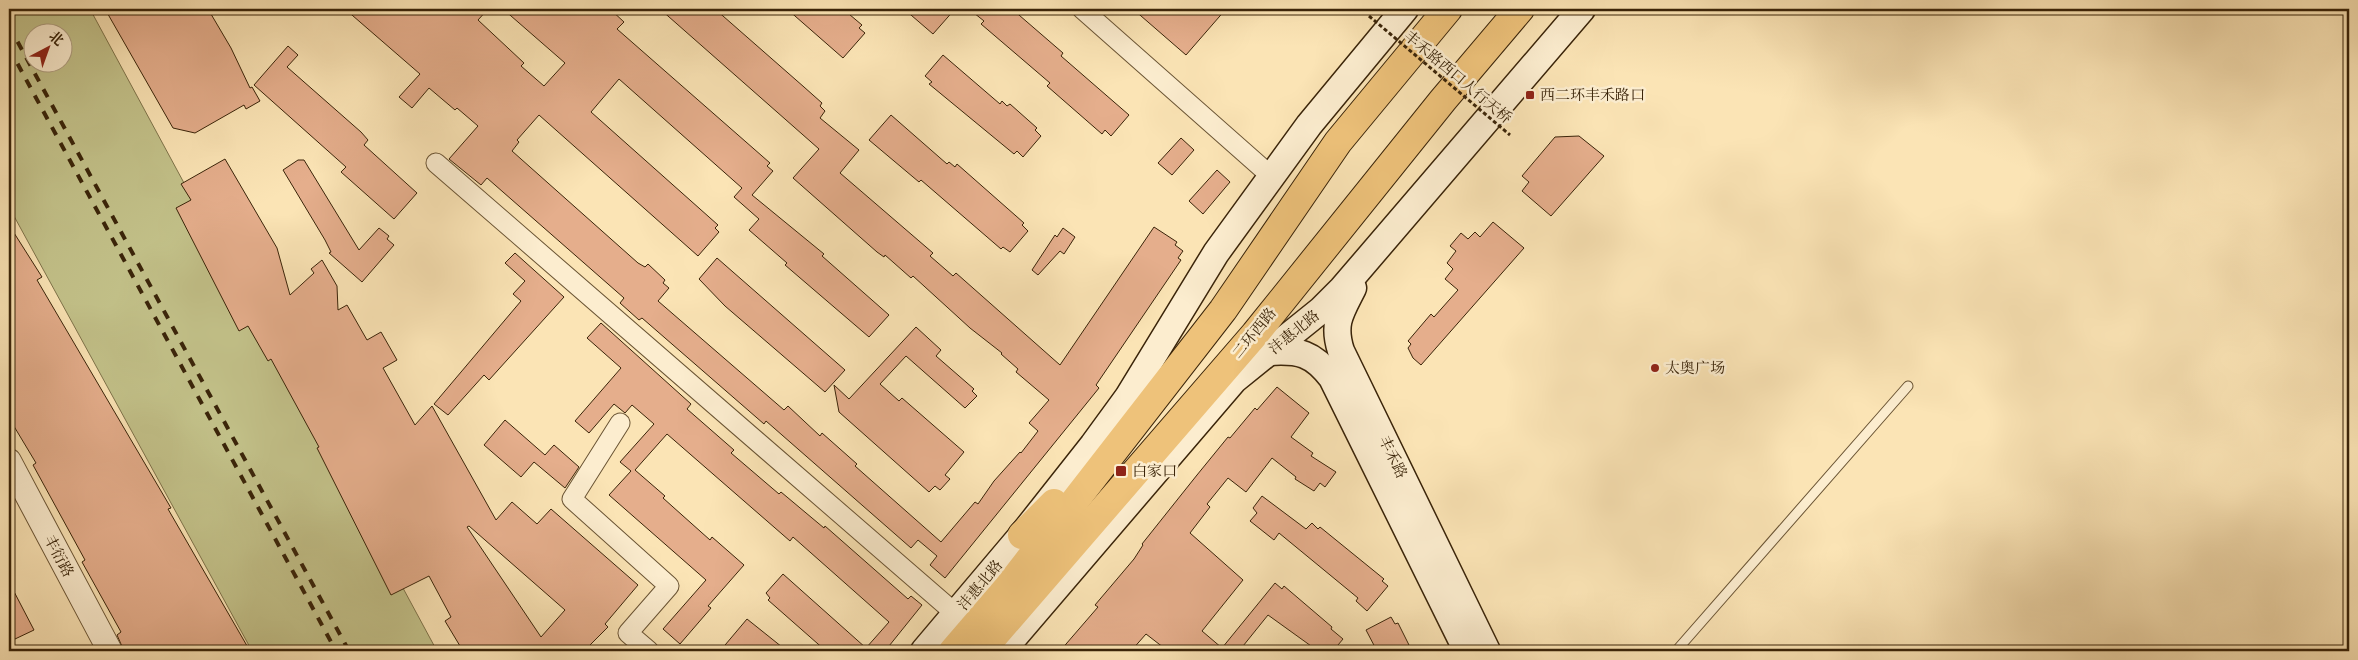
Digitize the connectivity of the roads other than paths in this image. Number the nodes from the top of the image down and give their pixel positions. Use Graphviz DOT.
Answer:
graph roads {
  1 [pos="1082,9"];
  2 [pos="1405,9"];
  3 [pos="1448,9"];
  4 [pos="1520,9"];
  5 [pos="1582,9"];
  6 [pos="436,163"];
  7 [pos="1272,177"];
  8 [pos="1366,261"];
  9 [pos="1262,343"];
  10 [pos="1234,380"];
  11 [pos="1908,386"];
  12 [pos="620,422"];
  13 [pos="1134,425"];
  14 [pos="9,461"];
  15 [pos="1022,535"];
  16 [pos="956,614"];
  17 [pos="110,651"];
  18 [pos="648,651"];
  19 [pos="924,651"];
  20 [pos="953,651"];
  21 [pos="981,651"];
  22 [pos="1002,651"];
  23 [pos="1467,651"];
  24 [pos="1487,651"];
  25 [pos="1676,651"];
  1 -- 7 [label="street"];
  2 -- 7 [label="main road, 沣惠北路"];
  3 -- 13 [label="highway"];
  4 -- 9 [label="highway, 二环西路"];
  5 -- 8 [label="main road, 沣惠北路"];
  6 -- 16 [label="street"];
  7 -- 15 [label="main road, 沣惠北路"];
  8 -- 9 [label="main road, 沣惠北路"];
  8 -- 24 [label="main road, 丰禾路"];
  9 -- 10 [label="highway"];
  9 -- 21 [label="highway, 二环西路"];
  9 -- 23 [label="main road, 丰禾路"];
  10 -- 22 [label="main road"];
  11 -- 25 [label="lane"];
  12 -- 18 [label="street"];
  13 -- 15 [label="highway"];
  13 -- 20 [label="highway"];
  14 -- 17 [label="street, 丰衍路"];
  15 -- 16 [label="main road, 沣惠北路"];
  16 -- 19 [label="main road, 沣惠北路"];
}
